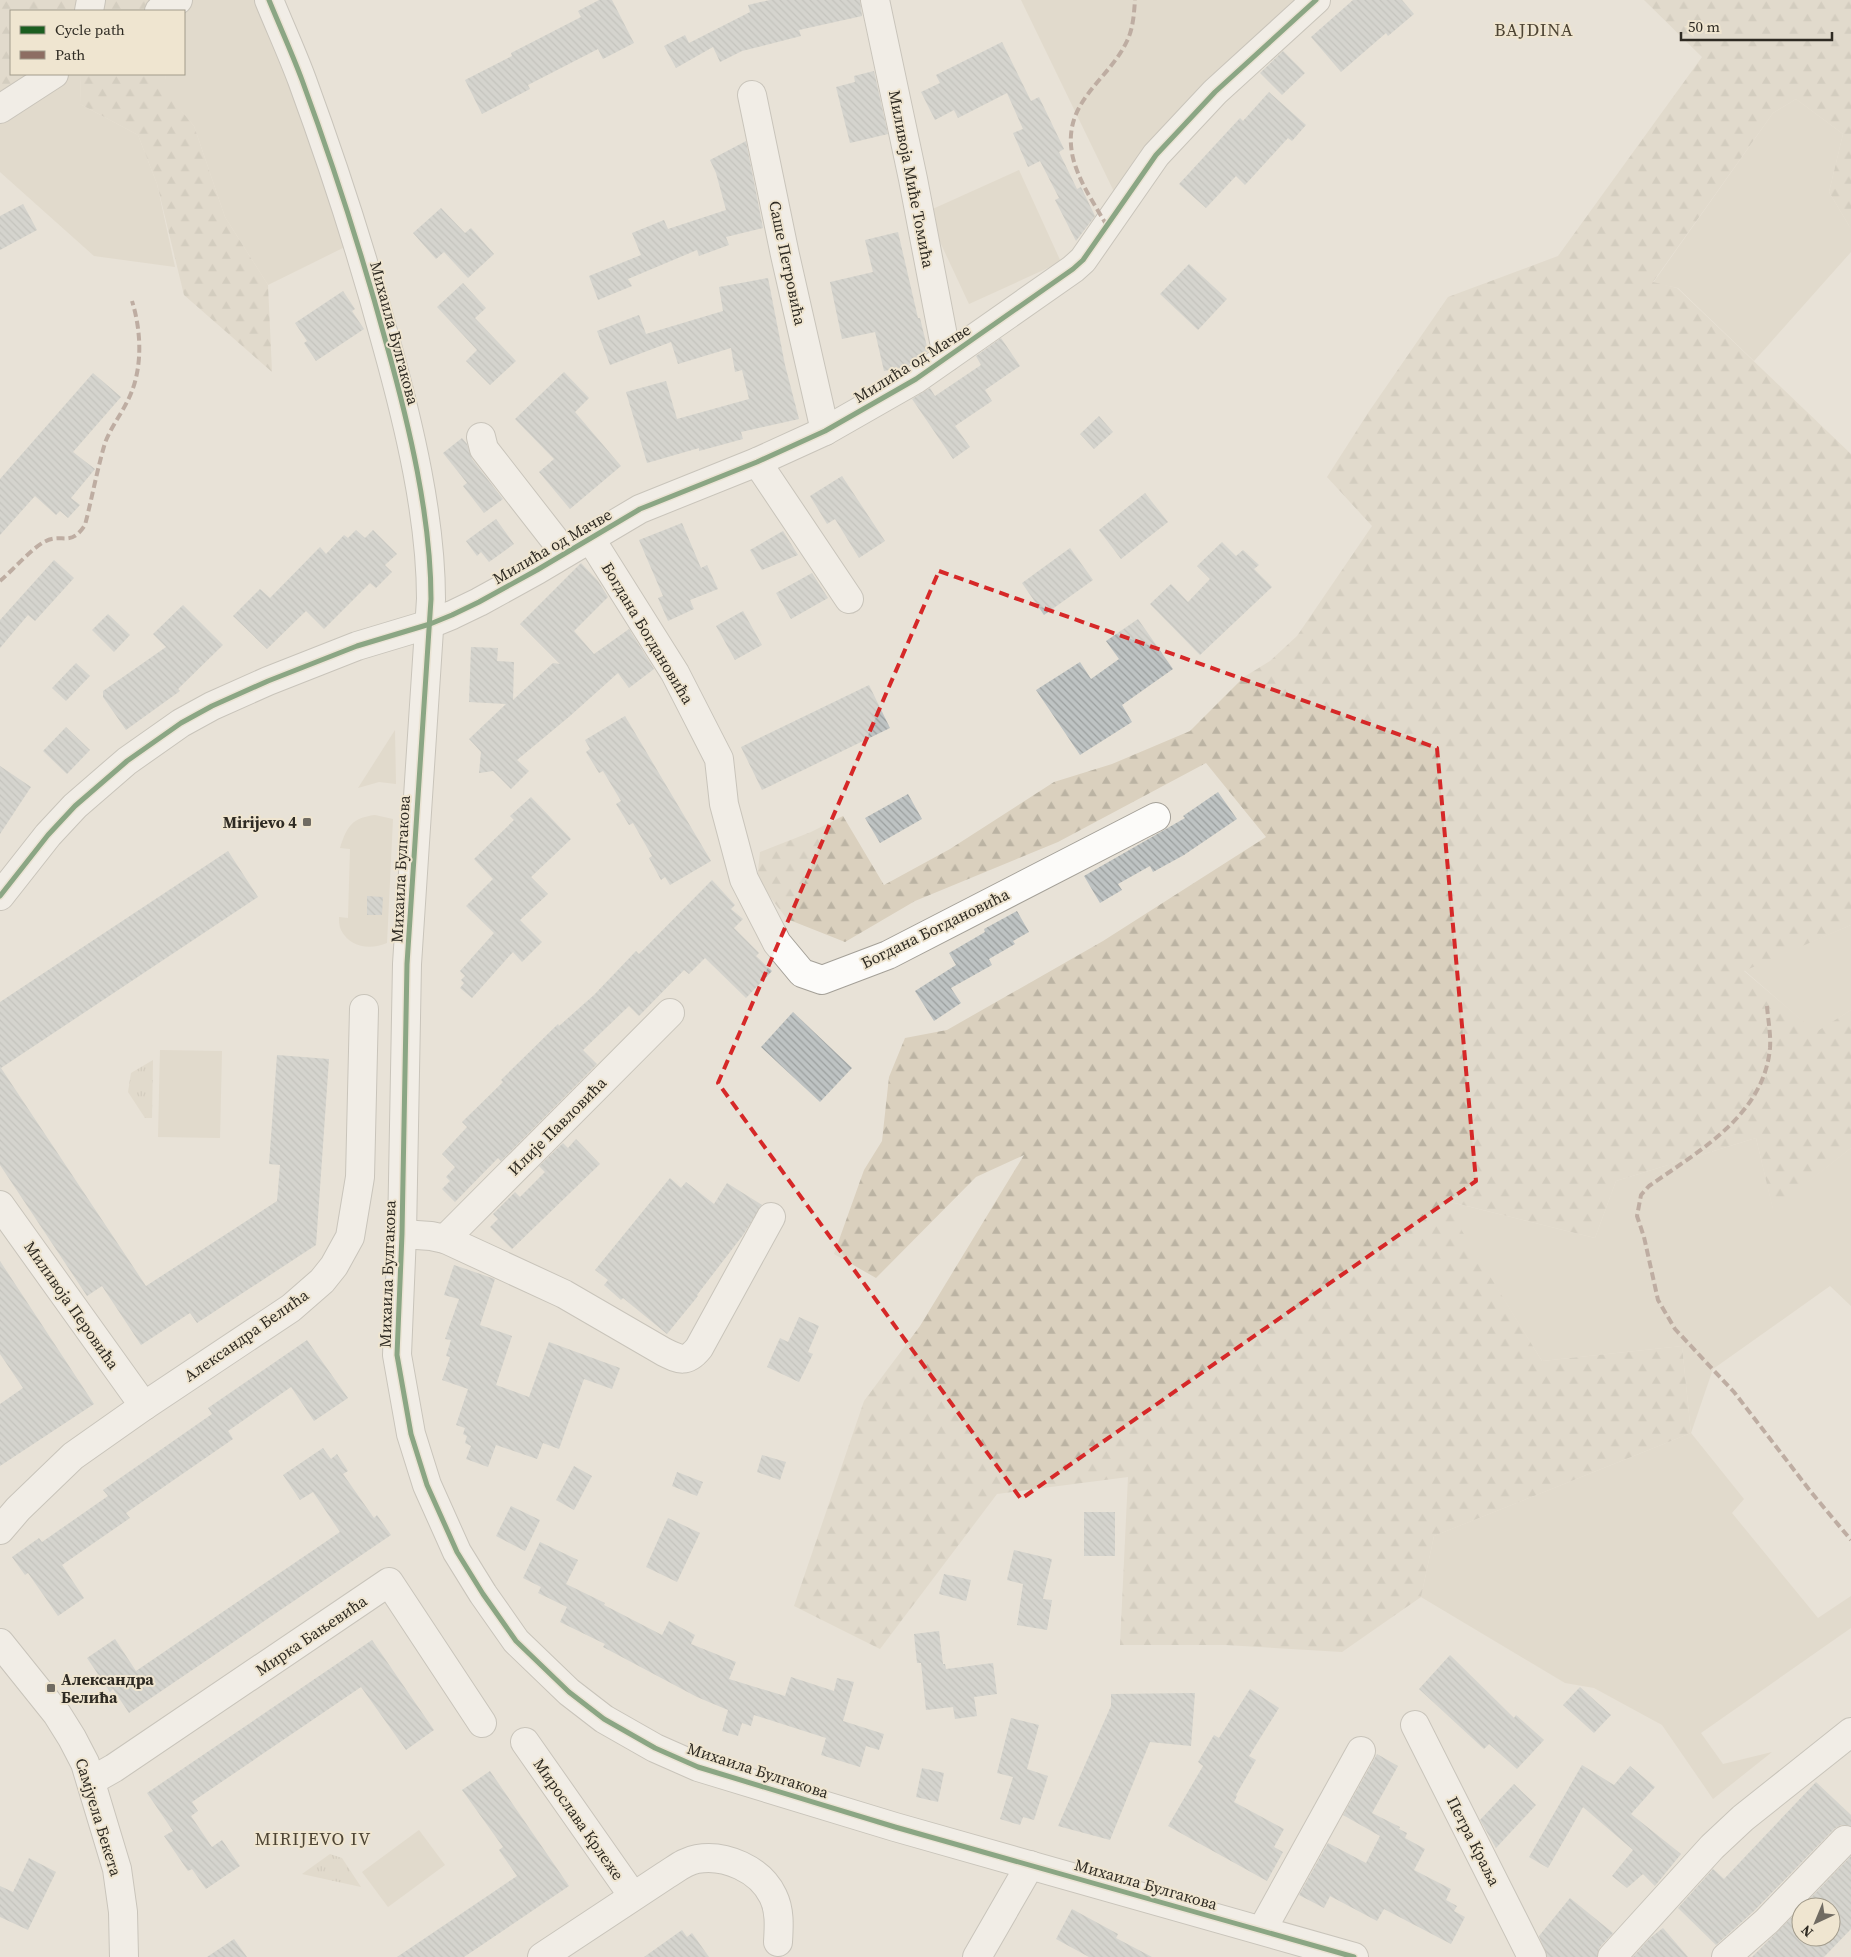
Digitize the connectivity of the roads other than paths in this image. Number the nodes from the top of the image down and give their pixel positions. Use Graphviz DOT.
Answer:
graph roads {
  1 [pos="178,0"];
  2 [pos="269,0"];
  3 [pos="875,0"];
  4 [pos="1316,0"];
  5 [pos="161,10"];
  6 [pos="52,75"];
  7 [pos="752,95"];
  8 [pos="0,109"];
  9 [pos="947,357"];
  10 [pos="825,431"];
  11 [pos="481,437"];
  12 [pos="757,462"];
  13 [pos="590,538"];
  14 [pos="565,553"];
  15 [pos="849,599"];
  16 [pos="430,624"];
  17 [pos="1156,817"];
  18 [pos="0,896"];
  19 [pos="364,1009"];
  20 [pos="670,1013"];
  21 [pos="0,1205"];
  22 [pos="771,1217"];
  23 [pos="402,1234"];
  24 [pos="444,1239"];
  25 [pos="144,1406"];
  26 [pos="0,1530"];
  27 [pos="0,1643"];
  28 [pos="482,1723"];
  29 [pos="1415,1725"];
  30 [pos="1851,1732"];
  31 [pos="525,1742"];
  32 [pos="1361,1751"];
  33 [pos="92,1781"];
  34 [pos="1845,1840"];
  35 [pos="1030,1865"];
  36 [pos="633,1896"];
  37 [pos="1262,1930"];
  38 [pos="778,1942"];
  39 [pos="124,1957"];
  40 [pos="542,1957"];
  41 [pos="977,1957"];
  42 [pos="1354,1957"];
  43 [pos="1532,1957"];
  44 [pos="1612,1957"];
  45 [pos="1726,1957"];
  1 -- 5 [label="street"];
  2 -- 16 [label="street, Михаила Булгакова"];
  3 -- 9 [label="street, Миливоја Миће Томића"];
  4 -- 9 [label="street, Милића од Мачве"];
  6 -- 8 [label="street"];
  7 -- 10 [label="street, Саше Петровића"];
  9 -- 10 [label="street, Милића од Мачве"];
  10 -- 12 [label="street, Милића од Мачве"];
  11 -- 14 [label="street"];
  12 -- 13 [label="street, Милића од Мачве"];
  12 -- 15 [label="street"];
  13 -- 14 [label="street, Милића од Мачве"];
  13 -- 17 [label="street, Богдана Богдановића"];
  14 -- 16 [label="street, Милића од Мачве"];
  16 -- 18 [label="street, Милића од Мачве"];
  16 -- 23 [label="street, Михаила Булгакова"];
  19 -- 25 [label="street, Александра Белића"];
  20 -- 24 [label="street, Илије Павловића"];
  21 -- 25 [label="street, Миливоја Перовића"];
  22 -- 24 [label="street"];
  23 -- 24 [label="street"];
  23 -- 35 [label="street, Михаила Булгакова"];
  25 -- 26 [label="street, Александра Белића"];
  27 -- 33 [label="street, Самјуела Бекета"];
  28 -- 33 [label="street, Мирка Бањевића"];
  29 -- 43 [label="street, Петра Краља"];
  30 -- 44 [label="street"];
  31 -- 36 [label="street, Мирослава Крлеже"];
  32 -- 37 [label="street"];
  33 -- 39 [label="street, Самјуела Бекета"];
  34 -- 45 [label="street"];
  35 -- 37 [label="street, Михаила Булгакова"];
  35 -- 41 [label="street"];
  36 -- 38 [label="street, Мирослава Крлеже"];
  36 -- 40 [label="street, Мирослава Крлеже"];
  37 -- 42 [label="street, Михаила Булгакова"];
}
